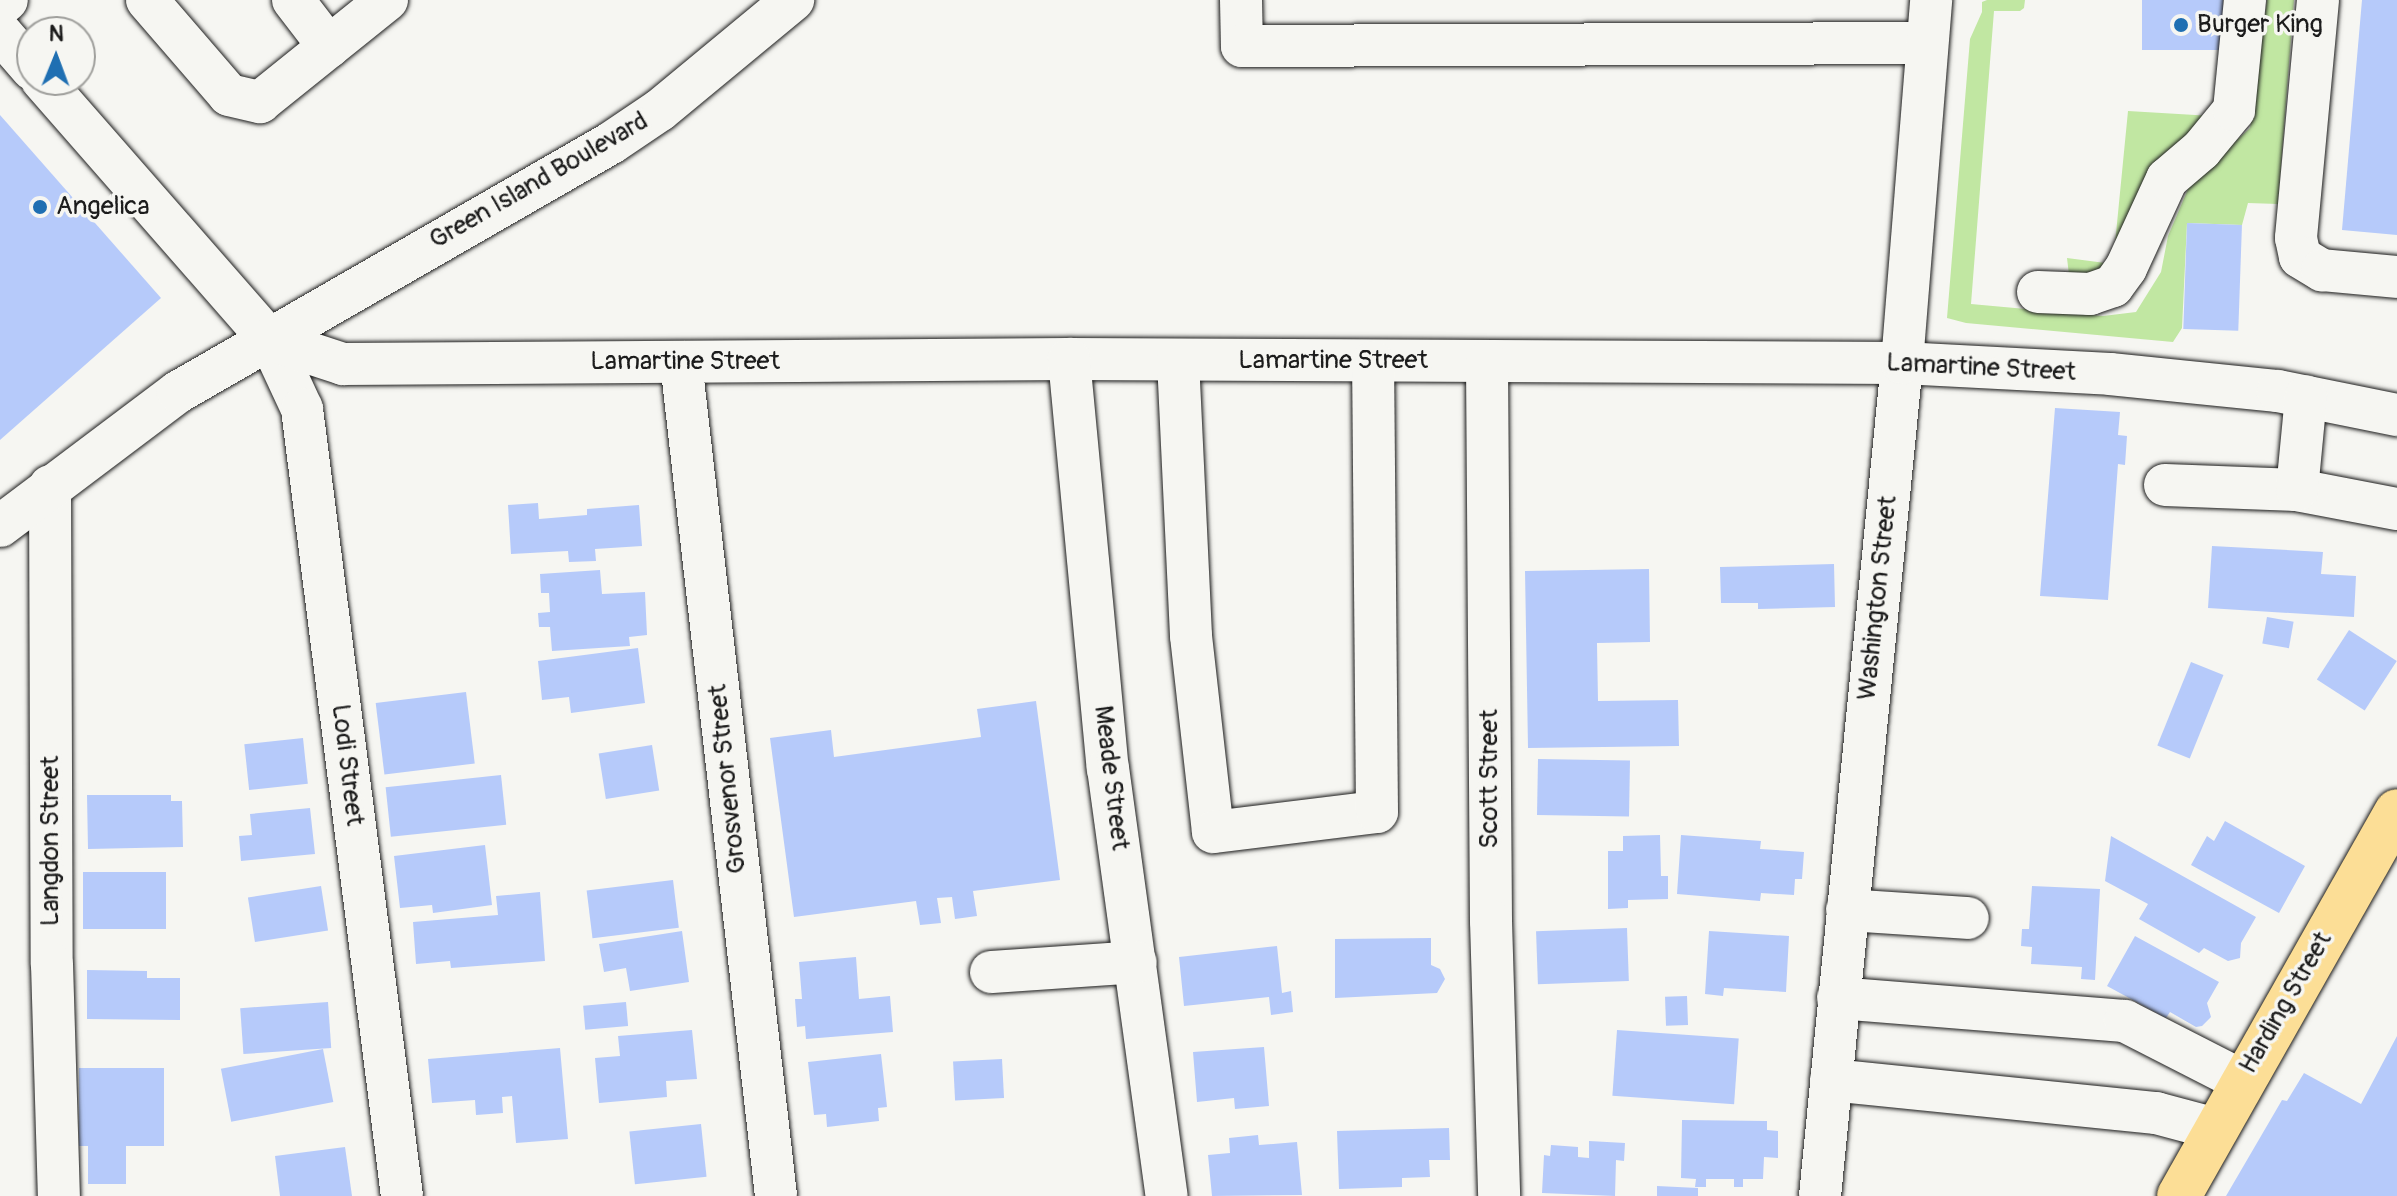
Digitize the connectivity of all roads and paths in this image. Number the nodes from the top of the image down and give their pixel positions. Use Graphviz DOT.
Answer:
graph roads {
  1 [pos="7,0"];
  2 [pos="147,0"];
  3 [pos="293,0"];
  4 [pos="387,0"];
  5 [pos="793,0"];
  6 [pos="1241,0"];
  7 [pos="1931,0"];
  8 [pos="2245,0"];
  9 [pos="2318,0"];
  10 [pos="2339,0"];
  11 [pos="0,6"];
  12 [pos="0,32"];
  13 [pos="1927,43"];
  14 [pos="329,47"];
  15 [pos="16,50"];
  16 [pos="56,96"];
  17 [pos="2397,253"];
  18 [pos="2397,277"];
  19 [pos="2038,292"];
  20 [pos="270,340"];
  21 [pos="1069,359"];
  22 [pos="1178,360"];
  23 [pos="681,362"];
  24 [pos="1373,362"];
  25 [pos="1487,362"];
  26 [pos="1902,363"];
  27 [pos="2306,396"];
  28 [pos="2397,415"];
  29 [pos="2165,485"];
  30 [pos="50,486"];
  31 [pos="2297,490"];
  32 [pos="2397,509"];
  33 [pos="0,526"];
  34 [pos="2397,811"];
  35 [pos="1847,910"];
  36 [pos="1968,918"];
  37 [pos="1136,962"];
  38 [pos="991,972"];
  39 [pos="1838,998"];
  40 [pos="1831,1080"];
  41 [pos="2242,1081"];
  42 [pos="2216,1129"];
  43 [pos="59,1196"];
  44 [pos="402,1196"];
  45 [pos="776,1196"];
  46 [pos="1167,1196"];
  47 [pos="1499,1196"];
  48 [pos="1820,1196"];
  49 [pos="2179,1196"];
  1 -- 11 [label="street"];
  2 -- 14 [label="street"];
  3 -- 14 [label="street"];
  4 -- 14 [label="street"];
  5 -- 20 [label="street, Green Island Boulevard"];
  6 -- 13 [label="street"];
  7 -- 13 [label="street, Washington Street"];
  8 -- 19 [label="street"];
  9 -- 18 [label="street"];
  10 -- 17 [label="street"];
  12 -- 15 [label="street"];
  13 -- 26 [label="street, Washington Street"];
  16 -- 20 [label="street"];
  20 -- 23 [label="street, Lamartine Street"];
  20 -- 30 [label="street, Green Island Boulevard"];
  20 -- 44 [label="street, Lodi Street"];
  21 -- 22 [label="street, Lamartine Street"];
  21 -- 23 [label="street, Lamartine Street"];
  21 -- 37 [label="street, Meade Street"];
  22 -- 24 [label="street, Lamartine Street"];
  22 -- 24 [label="street"];
  23 -- 45 [label="street, Grosvenor Street"];
  24 -- 25 [label="street, Lamartine Street"];
  25 -- 26 [label="street, Lamartine Street"];
  25 -- 47 [label="street, Scott Street"];
  26 -- 27 [label="street, Lamartine Street"];
  26 -- 35 [label="street, Washington Street"];
  27 -- 28 [label="street, Lamartine Street"];
  27 -- 31 [label="street"];
  29 -- 31 [label="street"];
  30 -- 33 [label="street"];
  30 -- 43 [label="street, Langdon Street"];
  31 -- 32 [label="street"];
  34 -- 41 [label="main road, Harding Street"];
  35 -- 36 [label="street"];
  35 -- 39 [label="street, Washington Street"];
  37 -- 38 [label="street"];
  37 -- 46 [label="street, Meade Street"];
  39 -- 40 [label="street, Washington Street"];
  39 -- 41 [label="street"];
  40 -- 42 [label="street"];
  40 -- 48 [label="street, Washington Street"];
  41 -- 42 [label="main road, Harding Street"];
  42 -- 49 [label="main road, Harding Street"];
}
